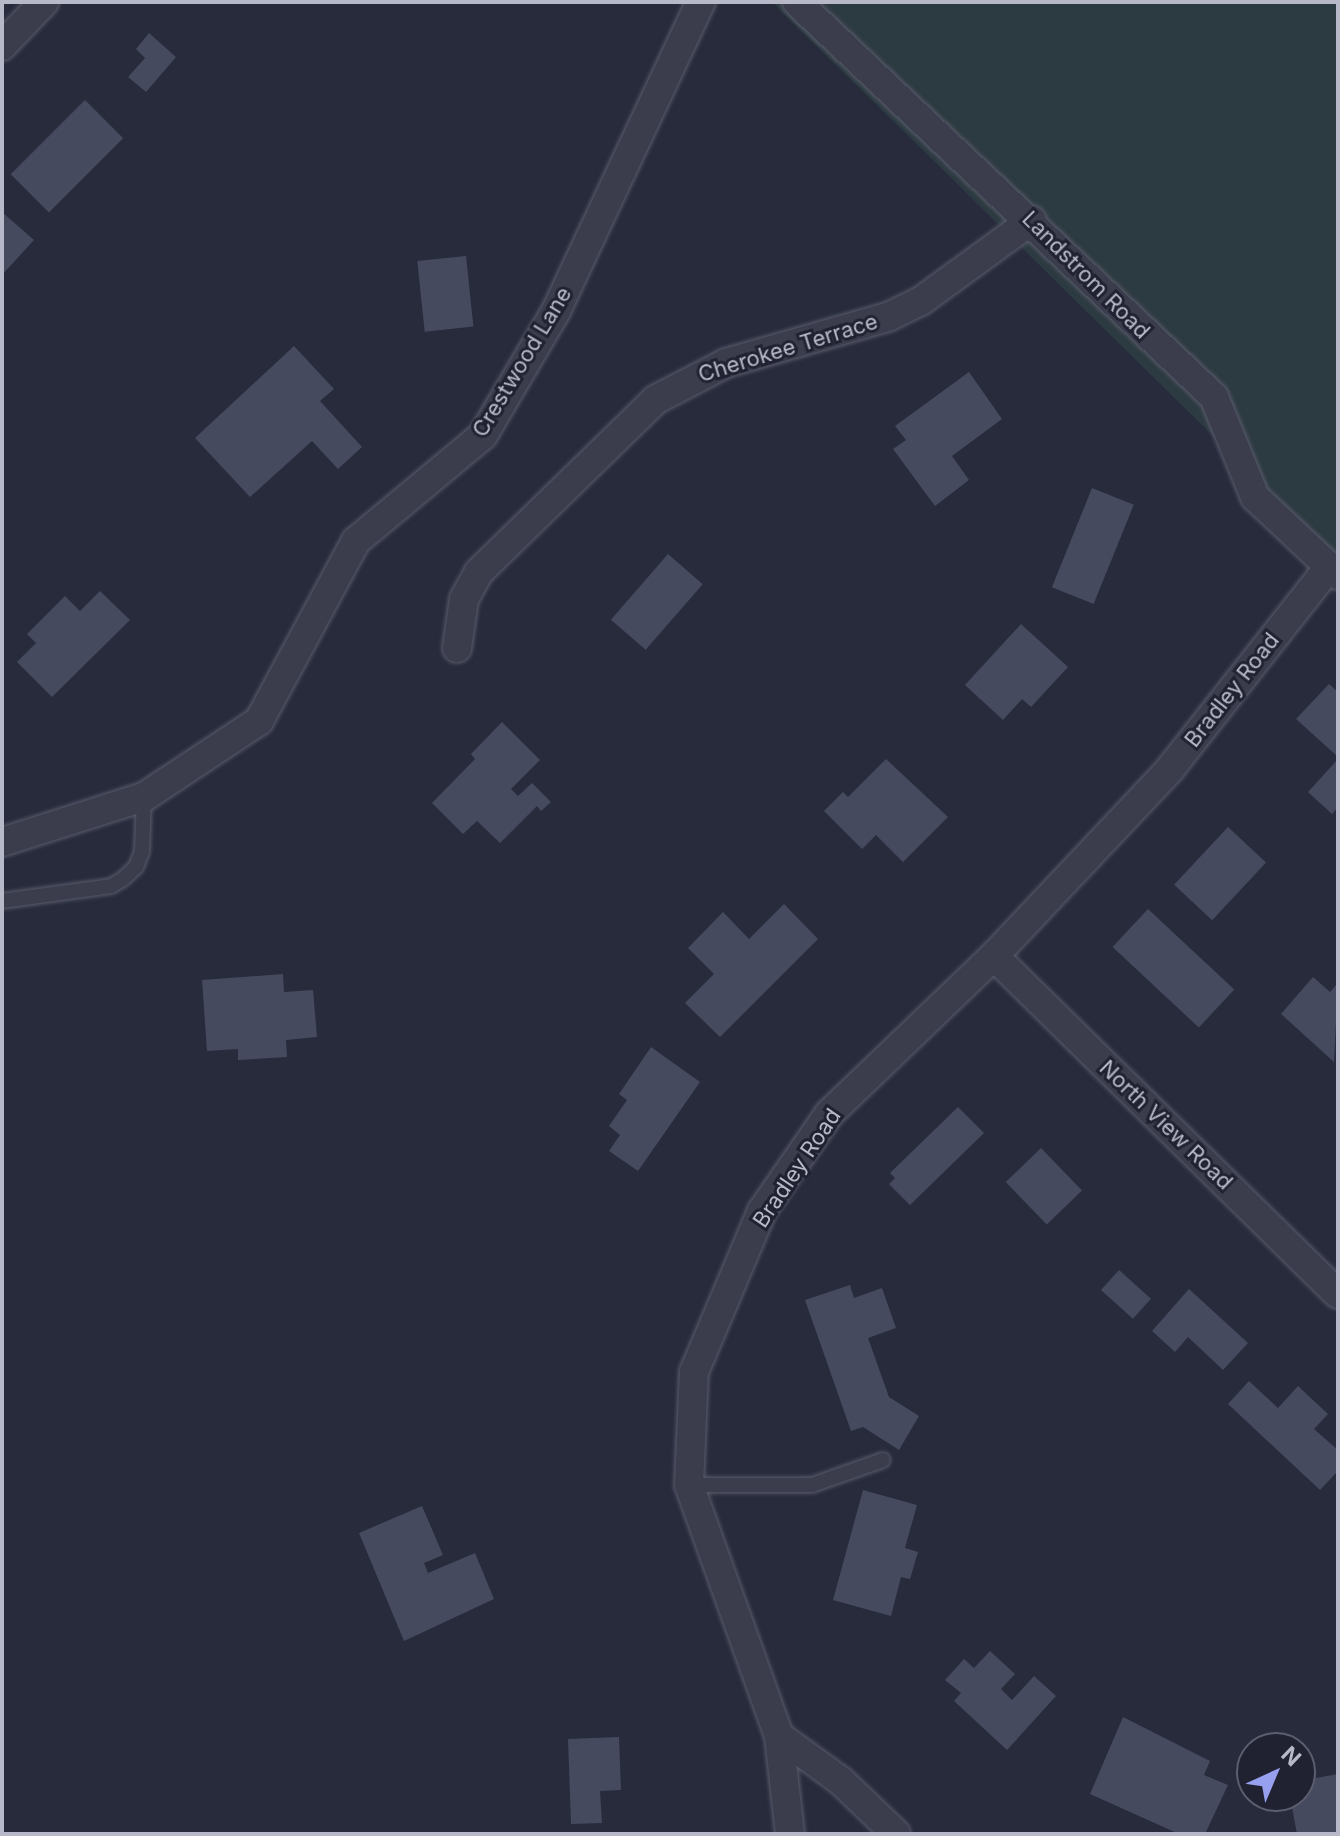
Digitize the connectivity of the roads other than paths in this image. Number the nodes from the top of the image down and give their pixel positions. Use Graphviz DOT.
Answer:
graph roads {
  1 [pos="44,2"];
  2 [pos="701,2"];
  3 [pos="797,2"];
  4 [pos="2,46"];
  5 [pos="1032,220"];
  6 [pos="1334,571"];
  7 [pos="457,648"];
  8 [pos="144,797"];
  9 [pos="2,842"];
  10 [pos="2,901"];
  11 [pos="994,956"];
  12 [pos="1338,1294"];
  13 [pos="883,1460"];
  14 [pos="689,1485"];
  15 [pos="779,1736"];
  16 [pos="790,1834"];
  17 [pos="896,1834"];
  1 -- 4 [label="street"];
  2 -- 8 [label="street, Crestwood Lane"];
  3 -- 5 [label="street, Landstrom Road"];
  5 -- 6 [label="street, Landstrom Road"];
  5 -- 7 [label="street, Cherokee Terrace"];
  6 -- 11 [label="street, Bradley Road"];
  8 -- 9 [label="street, Crestwood Lane"];
  8 -- 10 [label="lane"];
  11 -- 12 [label="street, North View Road"];
  11 -- 14 [label="street, Bradley Road"];
  13 -- 14 [label="lane"];
  14 -- 15 [label="street, Bradley Road"];
  15 -- 16 [label="street, Bradley Road"];
  15 -- 17 [label="street"];
}
